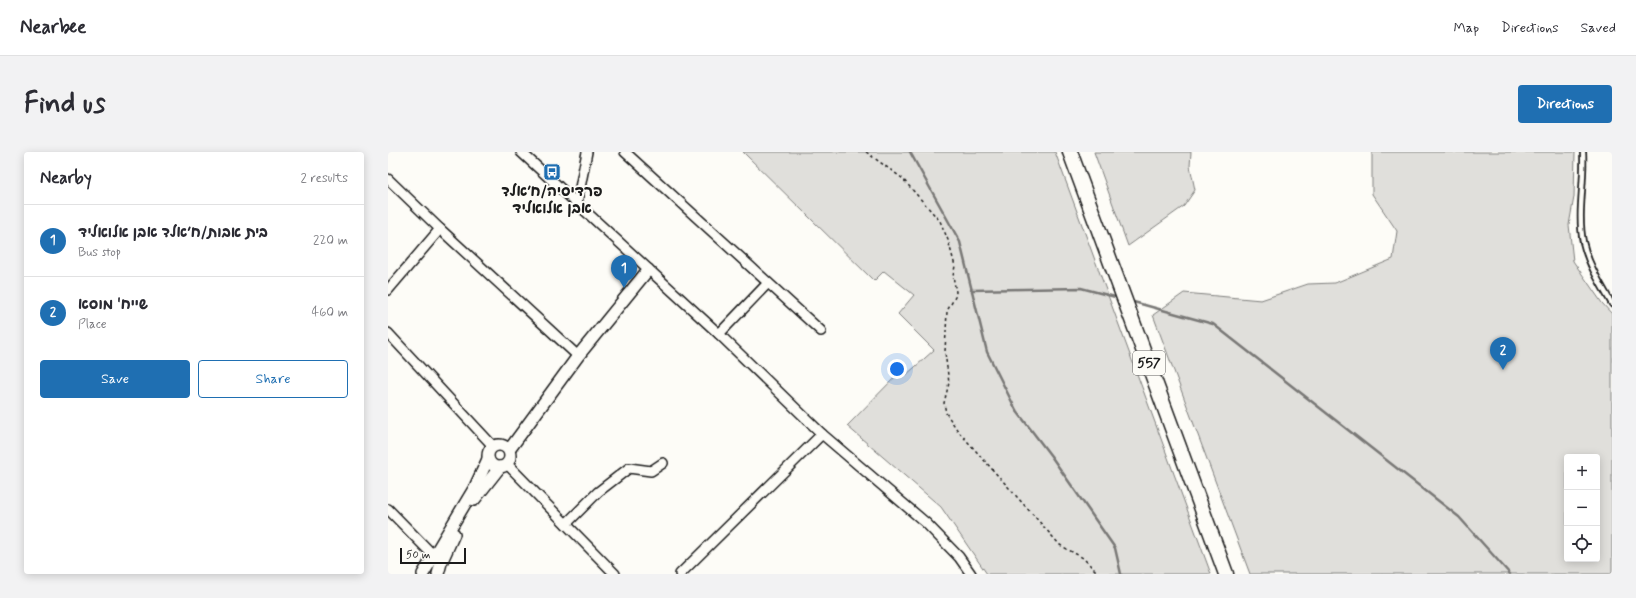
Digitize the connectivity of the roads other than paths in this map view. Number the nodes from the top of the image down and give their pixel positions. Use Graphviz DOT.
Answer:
graph roads {
  1 [pos="521,152"];
  2 [pos="587,152"];
  3 [pos="625,152"];
  4 [pos="1070,152"];
  5 [pos="1583,152"];
  6 [pos="388,179"];
  7 [pos="577,203"];
  8 [pos="440,229"];
  9 [pos="648,270"];
  10 [pos="768,283"];
  11 [pos="388,290"];
  12 [pos="1612,304"];
  13 [pos="821,331"];
  14 [pos="388,333"];
  15 [pos="719,334"];
  16 [pos="578,356"];
  17 [pos="822,434"];
  18 [pos="493,446"];
  19 [pos="509,450"];
  20 [pos="488,459"];
  21 [pos="663,463"];
  22 [pos="503,466"];
  23 [pos="388,509"];
  24 [pos="566,524"];
  25 [pos="434,556"];
  26 [pos="423,574"];
  27 [pos="438,574"];
  28 [pos="615,574"];
  29 [pos="680,574"];
  30 [pos="971,574"];
  31 [pos="1226,574"];
  1 -- 7 [label="street"];
  2 -- 7 [label="street"];
  3 -- 10 [label="street"];
  4 -- 31 [label="main road, 557"];
  5 -- 12 [label="lane"];
  6 -- 8 [label="street"];
  7 -- 9 [label="street"];
  8 -- 11 [label="street"];
  8 -- 16 [label="street"];
  9 -- 15 [label="street"];
  9 -- 16 [label="street"];
  10 -- 13 [label="street"];
  10 -- 15 [label="street"];
  14 -- 18 [label="street"];
  15 -- 17 [label="street"];
  16 -- 19 [label="street"];
  17 -- 29 [label="street"];
  17 -- 30 [label="street"];
  18 -- 19 [label="street"];
  18 -- 20 [label="street"];
  19 -- 22 [label="street"];
  20 -- 22 [label="street"];
  20 -- 25 [label="street"];
  21 -- 24 [label="street"];
  22 -- 24 [label="street"];
  22 -- 27 [label="street"];
  23 -- 25 [label="street"];
  24 -- 28 [label="street"];
  25 -- 26 [label="street"];
}
